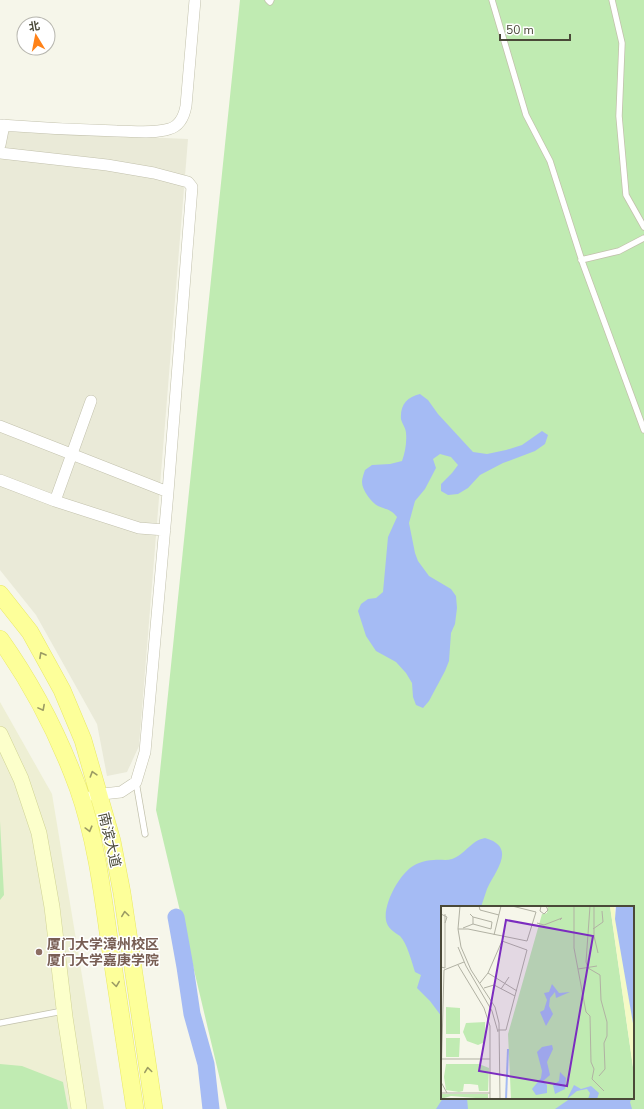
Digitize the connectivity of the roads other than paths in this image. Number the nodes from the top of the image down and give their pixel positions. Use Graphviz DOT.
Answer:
graph roads {
  1 [pos="195,0"];
  2 [pos="268,0"];
  3 [pos="272,0"];
  4 [pos="492,0"];
  5 [pos="612,0"];
  6 [pos="2,125"];
  7 [pos="0,145"];
  8 [pos="0,153"];
  9 [pos="644,227"];
  10 [pos="644,238"];
  11 [pos="581,260"];
  12 [pos="92,401"];
  13 [pos="0,426"];
  14 [pos="644,430"];
  15 [pos="72,454"];
  16 [pos="0,480"];
  17 [pos="168,492"];
  18 [pos="55,501"];
  19 [pos="165,530"];
  20 [pos="0,594"];
  21 [pos="0,639"];
  22 [pos="0,734"];
  23 [pos="136,782"];
  24 [pos="100,795"];
  25 [pos="80,796"];
  26 [pos="145,834"];
  27 [pos="64,1011"];
  28 [pos="0,1023"];
  29 [pos="79,1109"];
  30 [pos="135,1109"];
  31 [pos="154,1109"];
  1 -- 6 [label="street"];
  2 -- 3 [label="lane"];
  4 -- 11 [label="lane"];
  5 -- 9 [label="lane"];
  6 -- 7 [label="street"];
  8 -- 17 [label="street"];
  10 -- 11 [label="lane"];
  11 -- 14 [label="lane"];
  12 -- 15 [label="street"];
  13 -- 15 [label="street"];
  15 -- 17 [label="street"];
  15 -- 18 [label="street"];
  16 -- 18 [label="street"];
  17 -- 19 [label="street"];
  18 -- 19 [label="street"];
  19 -- 23 [label="street"];
  24 -- 20 [label="main road, 南滨大道, one-way"];
  21 -- 25 [label="main road, 南滨大道, one-way"];
  22 -- 27 [label="street"];
  23 -- 24 [label="street"];
  23 -- 26 [label="lane"];
  24 -- 25 [label="street"];
  31 -- 24 [label="main road, 南滨大道, one-way"];
  25 -- 30 [label="main road, 南滨大道, one-way"];
  27 -- 28 [label="lane"];
  27 -- 29 [label="street"];
}
